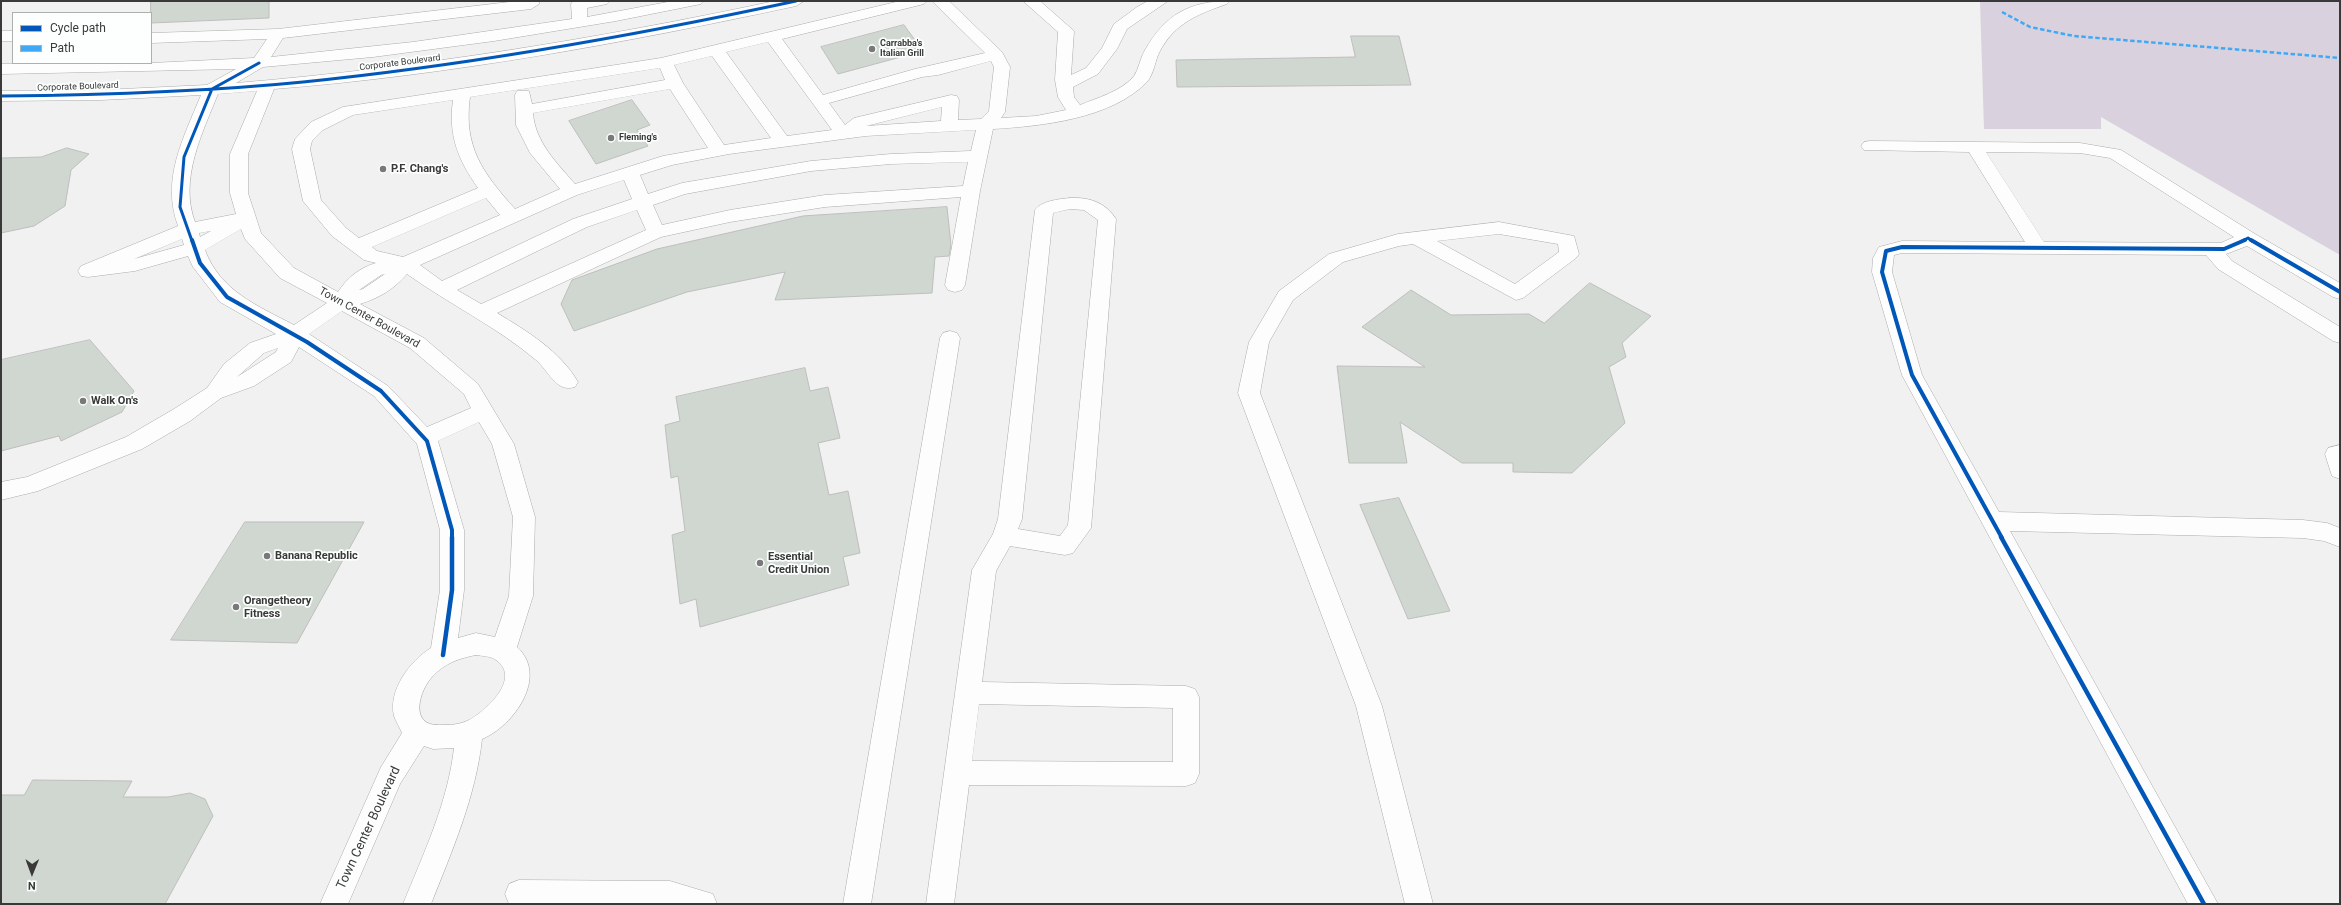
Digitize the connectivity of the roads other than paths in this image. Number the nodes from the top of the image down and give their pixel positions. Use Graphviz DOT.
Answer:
graph roads {
  1 [pos="531,1"];
  2 [pos="602,1"];
  3 [pos="696,1"];
  4 [pos="796,1"];
  5 [pos="919,1"];
  6 [pos="940,1"];
  7 [pos="1031,1"];
  8 [pos="1160,1"];
  9 [pos="1222,1"];
  10 [pos="666,4"];
  11 [pos="473,6"];
  12 [pos="580,22"];
  13 [pos="278,34"];
  14 [pos="1,36"];
  15 [pos="12,36"];
  16 [pos="772,36"];
  17 [pos="152,38"];
  18 [pos="464,40"];
  19 [pos="716,50"];
  20 [pos="996,55"];
  21 [pos="665,62"];
  22 [pos="259,63"];
  23 [pos="953,66"];
  24 [pos="1,69"];
  25 [pos="675,83"];
  26 [pos="522,84"];
  27 [pos="268,85"];
  28 [pos="1064,85"];
  29 [pos="212,89"];
  30 [pos="462,94"];
  31 [pos="1,96"];
  32 [pos="951,100"];
  33 [pos="819,101"];
  34 [pos="524,110"];
  35 [pos="1077,113"];
  36 [pos="986,124"];
  37 [pos="949,126"];
  38 [pos="843,134"];
  39 [pos="782,142"];
  40 [pos="1870,146"];
  41 [pos="1974,147"];
  42 [pos="720,151"];
  43 [pos="978,156"];
  44 [pos="630,173"];
  45 [pos="489,190"];
  46 [pos="571,191"];
  47 [pos="972,191"];
  48 [pos="644,202"];
  49 [pos="512,217"];
  50 [pos="247,218"];
  51 [pos="656,232"];
  52 [pos="191,238"];
  53 [pos="1416,238"];
  54 [pos="2248,238"];
  55 [pos="357,246"];
  56 [pos="2039,248"];
  57 [pos="2211,249"];
  58 [pos="405,264"];
  59 [pos="955,285"];
  60 [pos="440,288"];
  61 [pos="2340,292"];
  62 [pos="342,302"];
  63 [pos="480,313"];
  64 [pos="294,335"];
  65 [pos="2340,336"];
  66 [pos="950,338"];
  67 [pos="568,382"];
  68 [pos="484,411"];
  69 [pos="424,438"];
  70 [pos="2340,453"];
  71 [pos="2340,470"];
  72 [pos="1,490"];
  73 [pos="1993,521"];
  74 [pos="1004,536"];
  75 [pos="2340,538"];
  76 [pos="504,649"];
  77 [pos="443,655"];
  78 [pos="968,693"];
  79 [pos="418,732"];
  80 [pos="469,733"];
  81 [pos="957,773"];
  82 [pos="519,894"];
  83 [pos="334,904"];
  84 [pos="417,904"];
  85 [pos="703,904"];
  86 [pos="857,904"];
  87 [pos="940,904"];
  88 [pos="1419,904"];
  89 [pos="2204,904"];
  1 -- 11 [label="street"];
  2 -- 12 [label="street"];
  3 -- 10 [label="street, Corporate Boulevard"];
  4 -- 27 [label="street, Corporate Boulevard"];
  5 -- 16 [label="street"];
  6 -- 20 [label="street"];
  7 -- 28 [label="street"];
  8 -- 28 [label="street"];
  9 -- 35 [label="street"];
  10 -- 12 [label="street, Corporate Boulevard"];
  11 -- 13 [label="street"];
  11 -- 18 [label="street"];
  12 -- 18 [label="street, Corporate Boulevard"];
  13 -- 17 [label="street"];
  13 -- 22 [label="street"];
  14 -- 15 [label="street"];
  16 -- 19 [label="street"];
  16 -- 33 [label="street"];
  18 -- 22 [label="street, Corporate Boulevard"];
  19 -- 21 [label="street"];
  19 -- 39 [label="street"];
  20 -- 23 [label="street"];
  20 -- 36 [label="street"];
  21 -- 25 [label="street"];
  21 -- 26 [label="street"];
  22 -- 24 [label="street, Corporate Boulevard"];
  22 -- 27 [label="street"];
  22 -- 29 [label="street"];
  23 -- 32 [label="street"];
  23 -- 33 [label="street"];
  25 -- 34 [label="street"];
  25 -- 42 [label="street"];
  26 -- 30 [label="street"];
  26 -- 34 [label="street"];
  27 -- 29 [label="street, Corporate Boulevard"];
  27 -- 50 [label="street, Town Center Boulevard"];
  28 -- 35 [label="street"];
  29 -- 31 [label="street, Corporate Boulevard"];
  29 -- 52 [label="street"];
  30 -- 45 [label="street"];
  30 -- 55 [label="street"];
  32 -- 37 [label="street"];
  32 -- 38 [label="street"];
  33 -- 38 [label="street"];
  34 -- 46 [label="street"];
  35 -- 36 [label="street"];
  36 -- 37 [label="street"];
  36 -- 43 [label="street"];
  37 -- 38 [label="street"];
  38 -- 39 [label="street"];
  39 -- 42 [label="street"];
  40 -- 41 [label="street"];
  41 -- 54 [label="street"];
  41 -- 56 [label="street"];
  42 -- 44 [label="street"];
  43 -- 47 [label="street"];
  43 -- 48 [label="street"];
  44 -- 46 [label="street"];
  44 -- 48 [label="street"];
  45 -- 49 [label="street"];
  45 -- 55 [label="street"];
  46 -- 49 [label="street"];
  47 -- 51 [label="street"];
  47 -- 59 [label="street"];
  48 -- 51 [label="street"];
  48 -- 60 [label="street"];
  49 -- 58 [label="street"];
  50 -- 52 [label="street"];
  50 -- 62 [label="street, Town Center Boulevard"];
  51 -- 63 [label="street"];
  52 -- 64 [label="street"];
  53 -- 53 [label="street"];
  53 -- 88 [label="street"];
  54 -- 57 [label="street"];
  54 -- 61 [label="street"];
  55 -- 58 [label="street"];
  56 -- 57 [label="street"];
  56 -- 73 [label="street"];
  57 -- 65 [label="street"];
  58 -- 60 [label="street"];
  58 -- 62 [label="street"];
  60 -- 63 [label="street"];
  62 -- 64 [label="street"];
  62 -- 68 [label="street, Town Center Boulevard"];
  63 -- 67 [label="street"];
  64 -- 69 [label="street"];
  64 -- 72 [label="street"];
  66 -- 86 [label="street"];
  68 -- 69 [label="street"];
  68 -- 76 [label="street, Town Center Boulevard"];
  69 -- 77 [label="street"];
  70 -- 71 [label="street"];
  73 -- 75 [label="street"];
  73 -- 89 [label="street"];
  74 -- 74 [label="street"];
  74 -- 78 [label="street"];
  76 -- 77 [label="street"];
  76 -- 80 [label="street"];
  77 -- 79 [label="street"];
  78 -- 81 [label="street"];
  78 -- 81 [label="street"];
  79 -- 80 [label="street"];
  79 -- 83 [label="street, Town Center Boulevard"];
  80 -- 84 [label="street"];
  81 -- 87 [label="street"];
  82 -- 85 [label="street"];
}
